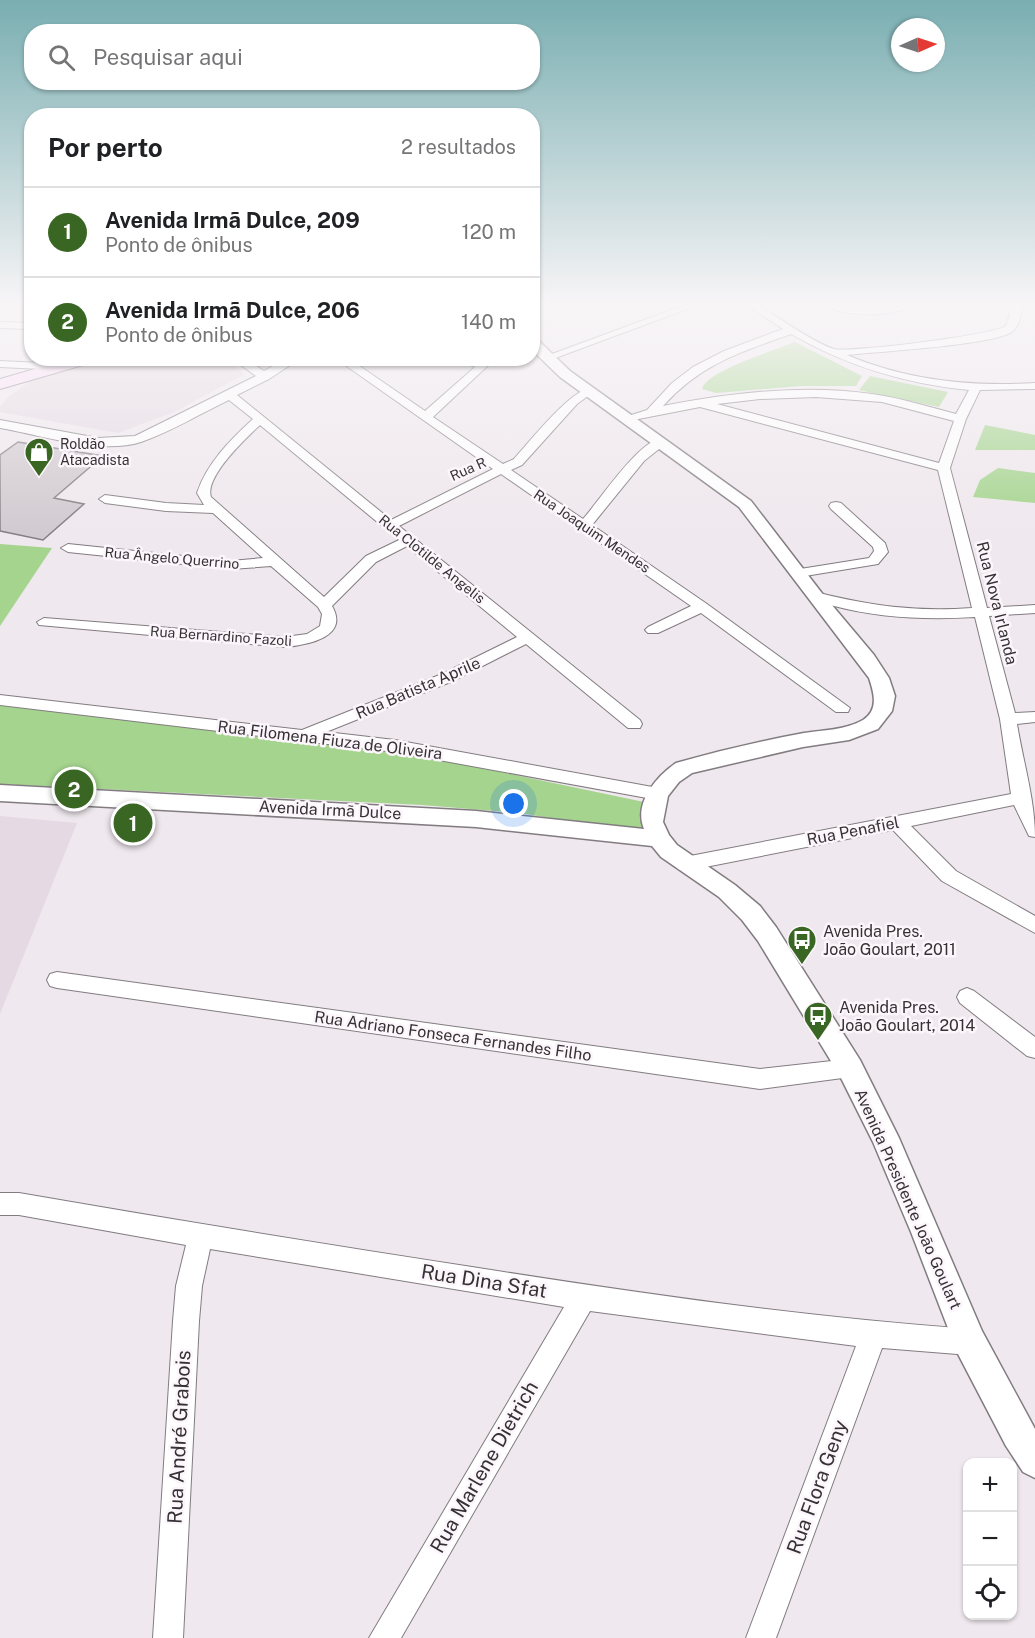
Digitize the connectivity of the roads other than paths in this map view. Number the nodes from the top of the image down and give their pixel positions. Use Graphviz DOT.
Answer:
graph roads {
  1 [pos="256,381"];
  2 [pos="373,381"];
  3 [pos="465,381"];
  4 [pos="576,381"];
  5 [pos="681,381"];
  6 [pos="940,381"];
  7 [pos="1035,386"];
  8 [pos="976,387"];
  9 [pos="588,391"];
  10 [pos="230,395"];
  11 [pos="699,403"];
  12 [pos="651,412"];
  13 [pos="425,418"];
  14 [pos="628,418"];
  15 [pos="259,420"];
  16 [pos="960,420"];
  17 [pos="0,423"];
  18 [pos="660,442"];
  19 [pos="944,468"];
  20 [pos="504,470"];
  21 [pos="105,499"];
  22 [pos="836,506"];
  23 [pos="217,509"];
  24 [pos="391,525"];
  25 [pos="584,525"];
  26 [pos="409,540"];
  27 [pos="68,548"];
  28 [pos="276,561"];
  29 [pos="799,573"];
  30 [pos="815,596"];
  31 [pos="324,605"];
  32 [pos="702,607"];
  33 [pos="1035,609"];
  34 [pos="982,612"];
  35 [pos="44,622"];
  36 [pos="653,630"];
  37 [pos="528,637"];
  38 [pos="0,700"];
  39 [pos="842,708"];
  40 [pos="1035,717"];
  41 [pos="1008,719"];
  42 [pos="634,724"];
  43 [pos="305,735"];
  44 [pos="0,793"];
  45 [pos="658,794"];
  46 [pos="1021,798"];
  47 [pos="897,823"];
  48 [pos="1035,831"];
  49 [pos="659,838"];
  50 [pos="685,864"];
  51 [pos="1035,925"];
  52 [pos="57,980"];
  53 [pos="967,998"];
  54 [pos="1035,1049"];
  55 [pos="850,1068"];
  56 [pos="0,1204"];
  57 [pos="200,1237"];
  58 [pos="585,1297"];
  59 [pos="873,1336"];
  60 [pos="970,1342"];
  61 [pos="1035,1460"];
  62 [pos="168,1638"];
  63 [pos="384,1638"];
  64 [pos="761,1638"];
  1 -- 10 [label="street"];
  2 -- 13 [label="street, Rua Joaquim Mendes"];
  3 -- 13 [label="street"];
  4 -- 9 [label="street"];
  5 -- 12 [label="street"];
  6 -- 8 [label="street"];
  7 -- 8 [label="street"];
  8 -- 16 [label="street"];
  9 -- 14 [label="street"];
  9 -- 20 [label="street, Rua R"];
  10 -- 15 [label="street, Rua Clotilde Angelis"];
  10 -- 17 [label="street"];
  11 -- 12 [label="street"];
  11 -- 16 [label="street"];
  11 -- 19 [label="street"];
  12 -- 14 [label="street"];
  13 -- 20 [label="street, Rua Joaquim Mendes"];
  14 -- 18 [label="street"];
  15 -- 23 [label="street"];
  15 -- 24 [label="street, Rua Clotilde Angelis"];
  16 -- 19 [label="street"];
  18 -- 25 [label="street"];
  18 -- 29 [label="street"];
  19 -- 34 [label="street, Rua Nova Irlanda"];
  20 -- 24 [label="street, Rua R"];
  20 -- 25 [label="street, Rua Joaquim Mendes"];
  21 -- 23 [label="street"];
  22 -- 29 [label="street"];
  23 -- 28 [label="street"];
  24 -- 26 [label="street, Rua Clotilde Angelis"];
  25 -- 32 [label="street, Rua Joaquim Mendes"];
  26 -- 31 [label="street"];
  26 -- 37 [label="street, Rua Clotilde Angelis"];
  27 -- 28 [label="street, Rua Ângelo Querrino"];
  28 -- 31 [label="street"];
  29 -- 30 [label="street"];
  30 -- 34 [label="street"];
  30 -- 45 [label="street"];
  31 -- 35 [label="street, Rua Bernardino Fazoli"];
  32 -- 36 [label="street"];
  32 -- 39 [label="street, Rua Joaquim Mendes"];
  33 -- 34 [label="street"];
  34 -- 41 [label="street, Rua Nova Irlanda"];
  37 -- 42 [label="street, Rua Clotilde Angelis"];
  37 -- 43 [label="street, Rua Batista Aprile"];
  38 -- 43 [label="street, Rua Filomena Fiuza de Oliveira"];
  40 -- 41 [label="street"];
  41 -- 46 [label="street, Rua Nova Irlanda"];
  43 -- 45 [label="street, Rua Filomena Fiuza de Oliveira"];
  44 -- 49 [label="street, Avenida Irmã Dulce"];
  45 -- 49 [label="street"];
  46 -- 47 [label="street, Rua Penafiel"];
  46 -- 48 [label="street, Rua Nova Irlanda"];
  47 -- 50 [label="street, Rua Penafiel"];
  47 -- 51 [label="street"];
  49 -- 50 [label="street, Avenida Presidente João Goulart"];
  50 -- 55 [label="street, Avenida Presidente João Goulart"];
  52 -- 55 [label="street, Rua Adriano Fonseca Fernandes Filho"];
  53 -- 54 [label="street"];
  55 -- 60 [label="street, Avenida Presidente João Goulart"];
  56 -- 57 [label="street, Rua Dina Sfat"];
  57 -- 58 [label="street, Rua Dina Sfat"];
  57 -- 62 [label="street, Rua André Grabois"];
  58 -- 59 [label="street, Rua Dina Sfat"];
  58 -- 63 [label="street, Rua Marlene Dietrich"];
  59 -- 60 [label="street, Rua Dina Sfat"];
  59 -- 64 [label="street, Rua Flora Geny"];
  60 -- 61 [label="street, Avenida Presidente João Goulart"];
}
